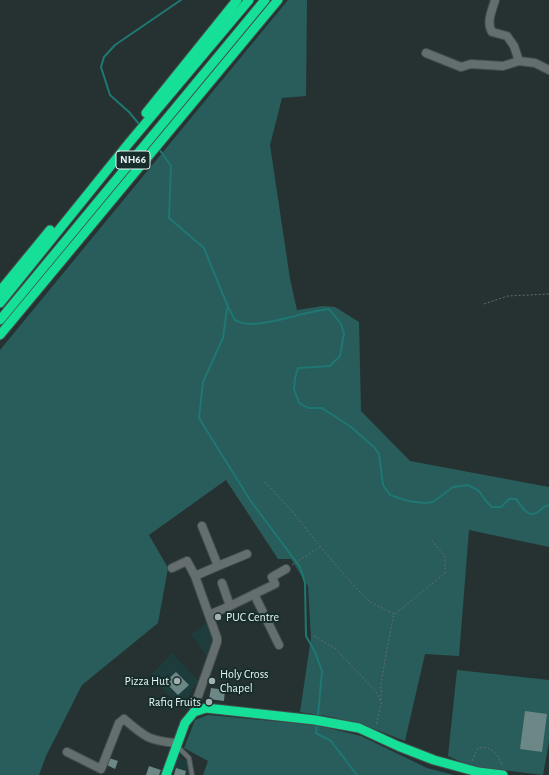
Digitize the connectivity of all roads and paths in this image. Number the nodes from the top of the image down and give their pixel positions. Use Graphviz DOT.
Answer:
graph roads {
  1 [pos="237,0"];
  2 [pos="249,0"];
  3 [pos="265,0"];
  4 [pos="278,0"];
  5 [pos="495,0"];
  6 [pos="426,53"];
  7 [pos="519,61"];
  8 [pos="549,70"];
  9 [pos="0,291"];
  10 [pos="549,294"];
  11 [pos="0,303"];
  12 [pos="484,304"];
  13 [pos="0,320"];
  14 [pos="0,335"];
  15 [pos="265,482"];
  16 [pos="202,526"];
  17 [pos="431,539"];
  18 [pos="320,546"];
  19 [pos="247,554"];
  20 [pos="218,566"];
  21 [pos="172,568"];
  22 [pos="286,569"];
  23 [pos="195,576"];
  24 [pos="222,582"];
  25 [pos="254,594"];
  26 [pos="230,606"];
  27 [pos="394,614"];
  28 [pos="209,615"];
  29 [pos="314,636"];
  30 [pos="279,646"];
  31 [pos="381,704"];
  32 [pos="194,712"];
  33 [pos="374,736"];
  34 [pos="177,744"];
  35 [pos="67,752"];
  36 [pos="468,769"];
  37 [pos="166,775"];
  38 [pos="192,775"];
  39 [pos="502,775"];
  1 -- 9 [label="main road"];
  2 -- 11 [label="main road, NH66"];
  3 -- 13 [label="main road, NH66"];
  4 -- 14 [label="main road"];
  5 -- 7 [label="street"];
  6 -- 7 [label="street"];
  7 -- 8 [label="street"];
  10 -- 12 [label="path"];
  15 -- 18 [label="path"];
  16 -- 20 [label="street"];
  17 -- 27 [label="path"];
  18 -- 22 [label="path"];
  18 -- 27 [label="path"];
  19 -- 20 [label="street"];
  20 -- 23 [label="street"];
  21 -- 23 [label="street"];
  22 -- 25 [label="street"];
  23 -- 28 [label="street"];
  24 -- 26 [label="street"];
  25 -- 26 [label="street"];
  25 -- 30 [label="street"];
  26 -- 28 [label="street"];
  27 -- 31 [label="path"];
  28 -- 32 [label="street"];
  29 -- 31 [label="path"];
  31 -- 33 [label="path"];
  32 -- 33 [label="main road"];
  32 -- 34 [label="main road"];
  33 -- 36 [label="main road"];
  34 -- 35 [label="street"];
  34 -- 37 [label="main road"];
  34 -- 38 [label="lane"];
  36 -- 39 [label="main road"];
  36 -- 39 [label="path"];
}
